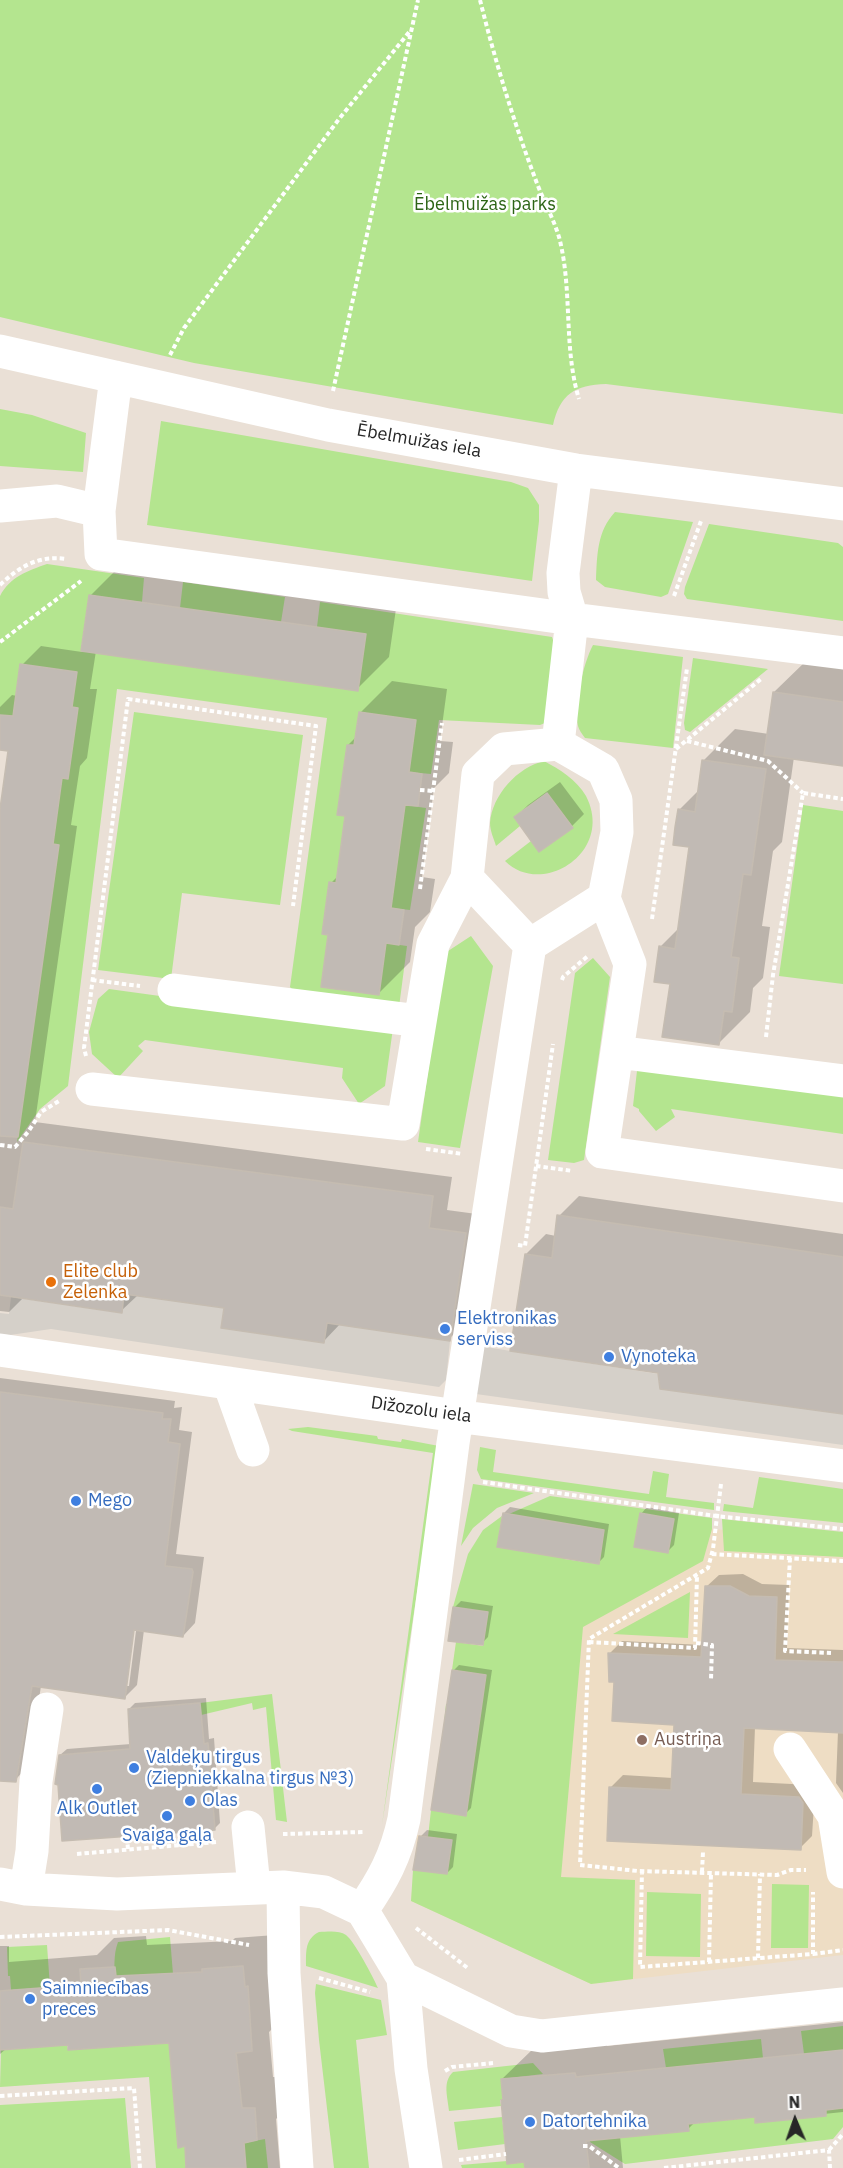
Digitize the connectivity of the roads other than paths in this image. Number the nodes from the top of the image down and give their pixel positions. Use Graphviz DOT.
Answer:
graph roads {
  1 [pos="0,351"];
  2 [pos="116,377"];
  3 [pos="576,470"];
  4 [pos="843,504"];
  5 [pos="0,506"];
  6 [pos="99,511"];
  7 [pos="572,619"];
  8 [pos="843,653"];
  9 [pos="558,744"];
  10 [pos="467,878"];
  11 [pos="604,898"];
  12 [pos="531,945"];
  13 [pos="174,990"];
  14 [pos="420,1021"];
  15 [pos="617,1052"];
  16 [pos="843,1081"];
  17 [pos="92,1089"];
  18 [pos="843,1186"];
  19 [pos="0,1350"];
  20 [pos="229,1383"];
  21 [pos="457,1416"];
  22 [pos="253,1450"];
  23 [pos="843,1466"];
  24 [pos="47,1709"];
  25 [pos="790,1749"];
  26 [pos="248,1833"];
  27 [pos="833,1870"];
  28 [pos="13,1887"];
  29 [pos="269,1887"];
  30 [pos="370,1899"];
  31 [pos="404,1990"];
  32 [pos="843,2004"];
  33 [pos="426,2167"];
  34 [pos="297,2168"];
  1 -- 2 [label="street, Ēbelmuižas iela"];
  2 -- 3 [label="street, Ēbelmuižas iela"];
  2 -- 6 [label="street"];
  3 -- 4 [label="street, Ēbelmuižas iela"];
  3 -- 7 [label="street"];
  5 -- 6 [label="street"];
  6 -- 7 [label="street"];
  7 -- 8 [label="street"];
  7 -- 9 [label="street"];
  9 -- 10 [label="street"];
  9 -- 11 [label="street"];
  10 -- 12 [label="street"];
  10 -- 14 [label="street"];
  11 -- 12 [label="street"];
  11 -- 15 [label="street"];
  12 -- 21 [label="street"];
  13 -- 14 [label="street"];
  14 -- 17 [label="street"];
  15 -- 16 [label="street"];
  15 -- 18 [label="street"];
  19 -- 20 [label="street, Dižozolu iela"];
  20 -- 21 [label="street, Dižozolu iela"];
  20 -- 22 [label="street"];
  21 -- 23 [label="street, Dižozolu iela"];
  21 -- 30 [label="street"];
  24 -- 28 [label="street"];
  25 -- 27 [label="street"];
  26 -- 29 [label="street"];
  28 -- 29 [label="street"];
  29 -- 30 [label="street"];
  29 -- 34 [label="street"];
  30 -- 31 [label="street"];
  31 -- 32 [label="street"];
  31 -- 33 [label="street"];
}
